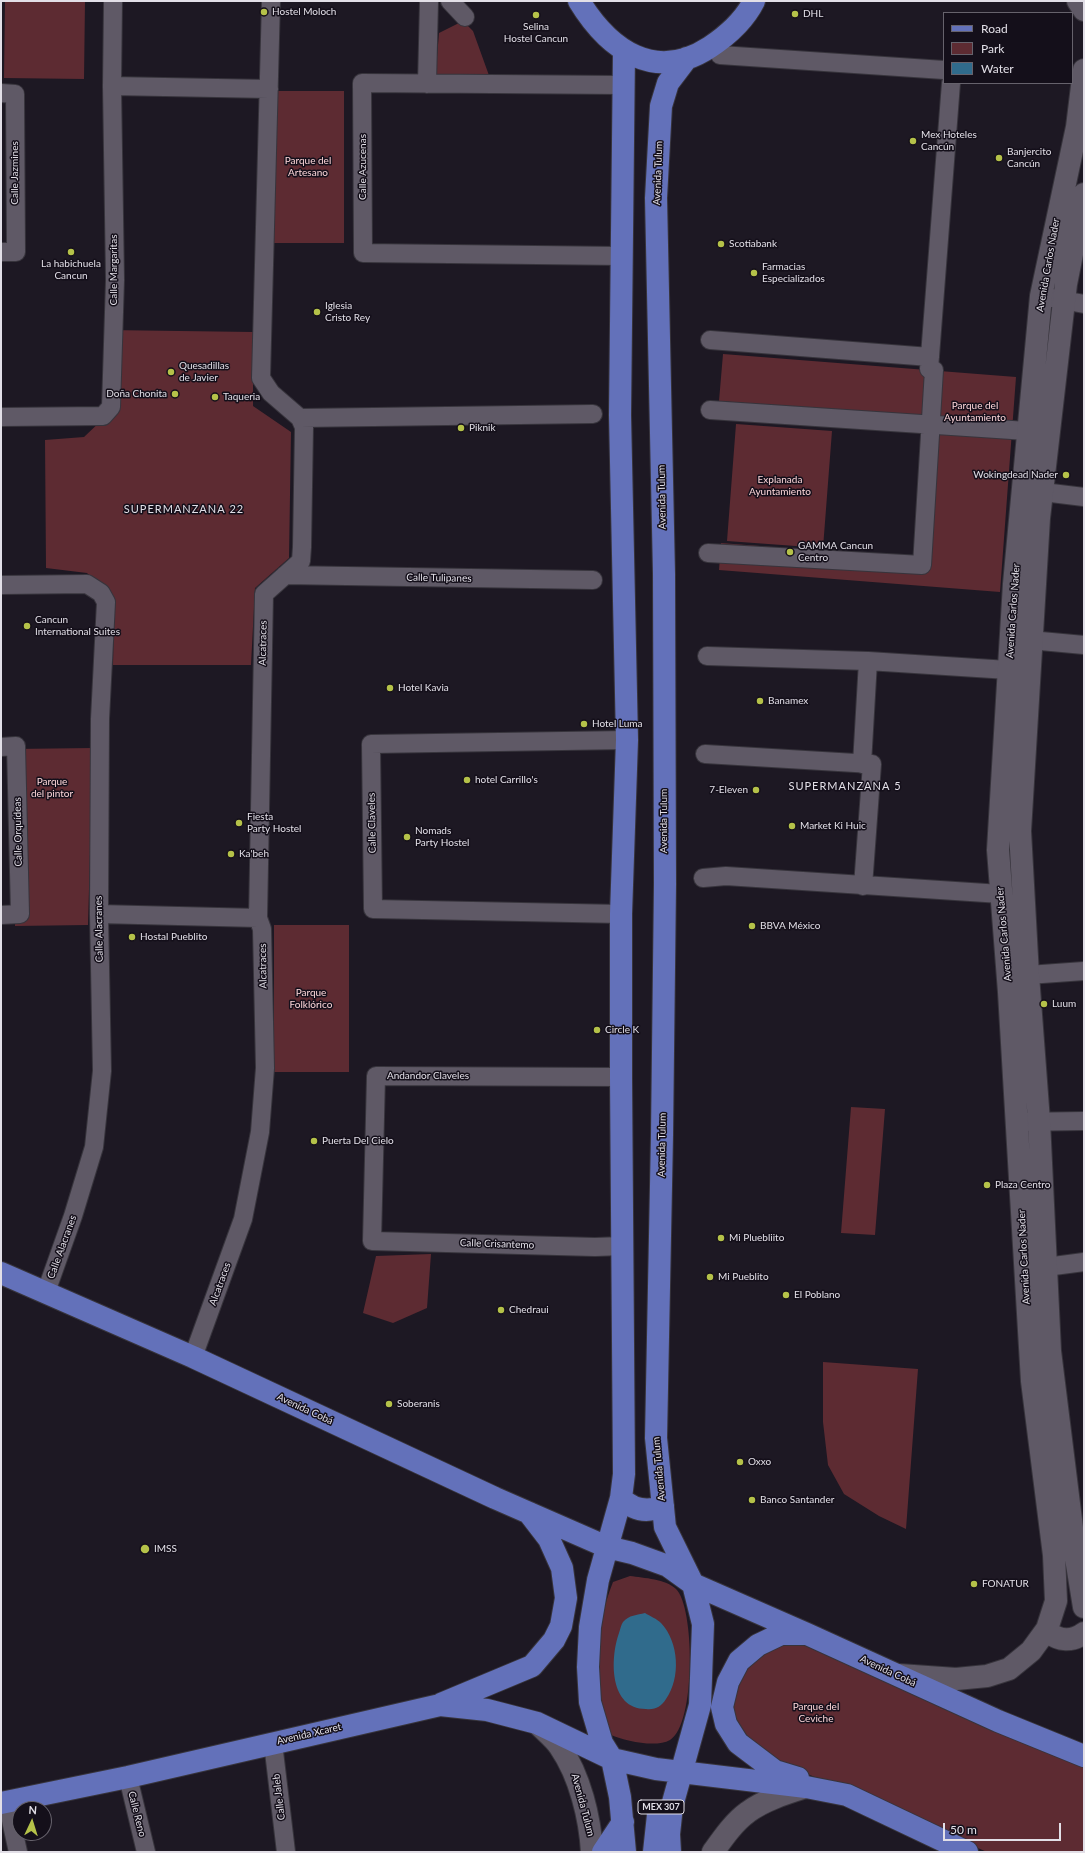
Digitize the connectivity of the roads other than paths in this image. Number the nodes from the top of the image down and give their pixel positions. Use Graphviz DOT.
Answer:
graph roads {
  1 [pos="113,1"];
  2 [pos="271,1"];
  3 [pos="429,1"];
  4 [pos="450,1"];
  5 [pos="579,1"];
  6 [pos="754,1"];
  7 [pos="1078,1"];
  8 [pos="1084,10"];
  9 [pos="465,17"];
  10 [pos="624,51"];
  11 [pos="720,55"];
  12 [pos="687,58"];
  13 [pos="943,70"];
  14 [pos="1084,70"];
  15 [pos="427,84"];
  16 [pos="951,84"];
  17 [pos="623,85"];
  18 [pos="112,86"];
  19 [pos="269,89"];
  20 [pos="1,93"];
  21 [pos="1084,194"];
  22 [pos="1,252"];
  23 [pos="622,256"];
  24 [pos="1041,296"];
  25 [pos="1074,302"];
  26 [pos="710,340"];
  27 [pos="930,357"];
  28 [pos="710,410"];
  29 [pos="593,414"];
  30 [pos="1,417"];
  31 [pos="300,418"];
  32 [pos="931,424"];
  33 [pos="1027,432"];
  34 [pos="1042,492"];
  35 [pos="1084,497"];
  36 [pos="708,553"];
  37 [pos="1026,563"];
  38 [pos="285,575"];
  39 [pos="593,580"];
  40 [pos="1,585"];
  41 [pos="1010,639"];
  42 [pos="1032,640"];
  43 [pos="1084,645"];
  44 [pos="707,656"];
  45 [pos="868,662"];
  46 [pos="1008,670"];
  47 [pos="627,740"];
  48 [pos="1,747"];
  49 [pos="705,754"];
  50 [pos="862,764"];
  51 [pos="703,878"];
  52 [pos="863,886"];
  53 [pos="1001,894"];
  54 [pos="1,914"];
  55 [pos="99,914"];
  56 [pos="621,914"];
  57 [pos="258,918"];
  58 [pos="1084,971"];
  59 [pos="1028,975"];
  60 [pos="621,1077"];
  61 [pos="1039,1121"];
  62 [pos="1084,1121"];
  63 [pos="1017,1122"];
  64 [pos="372,1241"];
  65 [pos="622,1246"];
  66 [pos="1084,1262"];
  67 [pos="1046,1267"];
  68 [pos="1,1273"];
  69 [pos="46,1292"];
  70 [pos="193,1357"];
  71 [pos="621,1498"];
  72 [pos="663,1506"];
  73 [pos="528,1512"];
  74 [pos="607,1547"];
  75 [pos="693,1584"];
  76 [pos="1084,1607"];
  77 [pos="1047,1629"];
  78 [pos="1084,1632"];
  79 [pos="807,1634"];
  80 [pos="894,1674"];
  81 [pos="440,1705"];
  82 [pos="537,1723"];
  83 [pos="272,1743"];
  84 [pos="1084,1756"];
  85 [pos="612,1759"];
  86 [pos="682,1773"];
  87 [pos="128,1777"];
  88 [pos="806,1786"];
  89 [pos="847,1795"];
  90 [pos="4,1803"];
  91 [pos="623,1822"];
  92 [pos="18,1852"];
  93 [pos="146,1852"];
  94 [pos="286,1852"];
  95 [pos="592,1852"];
  96 [pos="603,1852"];
  97 [pos="625,1852"];
  98 [pos="654,1852"];
  99 [pos="670,1852"];
  100 [pos="713,1852"];
  101 [pos="967,1852"];
  1 -- 18 [label="street, Calle Margaritas"];
  2 -- 19 [label="street"];
  3 -- 15 [label="street"];
  4 -- 9 [label="street"];
  5 -- 10 [label="main road"];
  6 -- 12 [label="main road"];
  7 -- 8 [label="street"];
  10 -- 12 [label="main road"];
  10 -- 17 [label="main road"];
  11 -- 13 [label="street"];
  12 -- 72 [label="main road, Avenida Tulum"];
  14 -- 24 [label="street, Avenida Carlos Nader"];
  15 -- 17 [label="street, Calle Azucenas"];
  15 -- 23 [label="street, Calle Azucenas"];
  16 -- 27 [label="street"];
  17 -- 23 [label="main road"];
  18 -- 19 [label="street"];
  18 -- 30 [label="street, Calle Margaritas"];
  19 -- 31 [label="street"];
  20 -- 22 [label="street, Calle Jazmines"];
  21 -- 25 [label="street, Avenida Carlos Nader"];
  23 -- 47 [label="main road"];
  24 -- 25 [label="street"];
  24 -- 33 [label="street, Avenida Carlos Nader"];
  25 -- 34 [label="street, Avenida Carlos Nader"];
  26 -- 27 [label="street"];
  27 -- 32 [label="street"];
  28 -- 32 [label="street"];
  29 -- 31 [label="street"];
  31 -- 38 [label="street, Alcatraces"];
  32 -- 33 [label="street"];
  32 -- 36 [label="street"];
  33 -- 37 [label="street, Avenida Carlos Nader"];
  34 -- 35 [label="street"];
  34 -- 37 [label="street, Avenida Carlos Nader"];
  37 -- 41 [label="street, Avenida Carlos Nader"];
  37 -- 42 [label="street, Avenida Carlos Nader"];
  38 -- 39 [label="street, Calle Tulipanes"];
  38 -- 57 [label="street, Alcatraces"];
  40 -- 55 [label="street, Calle Alacranes"];
  41 -- 42 [label="street"];
  41 -- 46 [label="street, Avenida Carlos Nader"];
  42 -- 43 [label="street"];
  42 -- 59 [label="street, Avenida Carlos Nader"];
  44 -- 45 [label="street"];
  45 -- 46 [label="street"];
  45 -- 50 [label="street"];
  46 -- 53 [label="street, Avenida Carlos Nader"];
  47 -- 56 [label="main road"];
  47 -- 56 [label="street, Calle Claveles"];
  48 -- 54 [label="street, Calle Orquídeas"];
  49 -- 50 [label="street"];
  50 -- 52 [label="street"];
  51 -- 52 [label="street"];
  52 -- 53 [label="street"];
  53 -- 63 [label="street, Avenida Carlos Nader"];
  55 -- 57 [label="street"];
  55 -- 69 [label="street, Calle Alacranes"];
  56 -- 60 [label="main road"];
  57 -- 70 [label="street, Alcatraces"];
  58 -- 59 [label="street"];
  59 -- 61 [label="street, Avenida Carlos Nader"];
  60 -- 64 [label="street, Andandor Claveles"];
  60 -- 65 [label="main road"];
  61 -- 62 [label="street"];
  61 -- 63 [label="street"];
  61 -- 67 [label="street, Avenida Carlos Nader"];
  63 -- 77 [label="street, Avenida Carlos Nader"];
  64 -- 65 [label="street, Calle Crisantemo"];
  65 -- 71 [label="main road"];
  66 -- 67 [label="street"];
  67 -- 76 [label="street, Avenida Carlos Nader"];
  68 -- 69 [label="main road, Avenida Cobá"];
  69 -- 70 [label="main road, Avenida Cobá"];
  70 -- 73 [label="main road, Avenida Cobá"];
  71 -- 72 [label="main road"];
  71 -- 74 [label="main road"];
  72 -- 75 [label="main road, Avenida Tulum"];
  73 -- 74 [label="main road, Avenida Cobá"];
  73 -- 81 [label="main road"];
  74 -- 75 [label="main road, Avenida Cobá"];
  74 -- 85 [label="main road"];
  75 -- 79 [label="main road, Avenida Cobá"];
  75 -- 86 [label="main road, Avenida Tulum"];
  77 -- 78 [label="street"];
  77 -- 80 [label="street, Avenida Carlos Nader"];
  79 -- 80 [label="main road, Avenida Cobá"];
  79 -- 89 [label="main road"];
  80 -- 84 [label="main road, Avenida Cobá"];
  81 -- 82 [label="main road, Avenida Xcaret"];
  81 -- 83 [label="main road, Avenida Xcaret"];
  82 -- 85 [label="main road, Avenida Xcaret"];
  82 -- 95 [label="street, Avenida Tulum"];
  83 -- 87 [label="main road, Avenida Xcaret"];
  83 -- 94 [label="street, Calle Jaleb"];
  85 -- 86 [label="main road, Avenida Xcaret"];
  85 -- 91 [label="main road"];
  86 -- 88 [label="main road"];
  86 -- 98 [label="main road, MEX 307"];
  86 -- 99 [label="main road, Avenida Tulum"];
  87 -- 90 [label="main road, Avenida Xcaret"];
  87 -- 93 [label="street, Calle Reno"];
  88 -- 89 [label="main road"];
  88 -- 100 [label="street"];
  89 -- 101 [label="main road"];
  90 -- 92 [label="street"];
  91 -- 96 [label="main road"];
  91 -- 97 [label="main road"];
}
